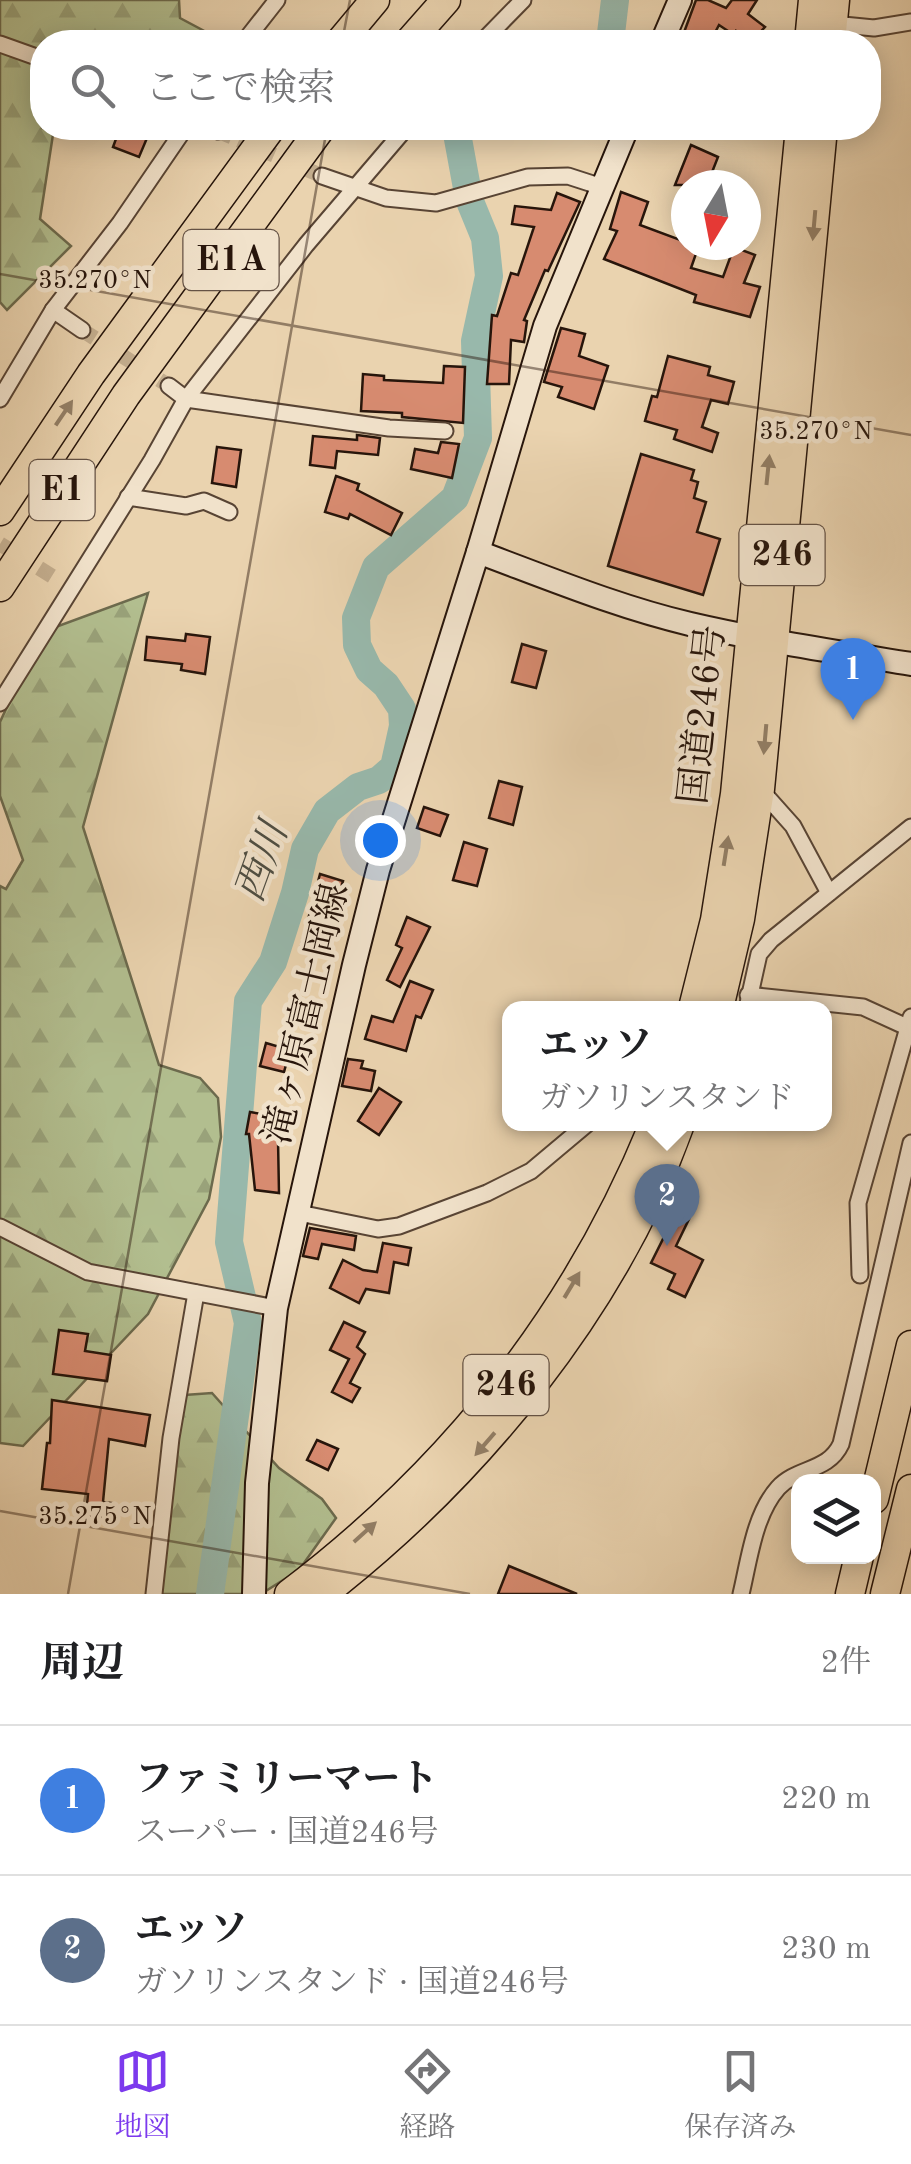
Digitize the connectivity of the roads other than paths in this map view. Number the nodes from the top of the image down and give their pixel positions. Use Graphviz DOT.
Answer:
graph roads {
  1 [pos="277,0"];
  2 [pos="353,0"];
  3 [pos="375,0"];
  4 [pos="422,0"];
  5 [pos="446,0"];
  6 [pos="523,0"];
  7 [pos="680,0"];
  8 [pos="813,0"];
  9 [pos="833,22"];
  10 [pos="911,22"];
  11 [pos="253,30"];
  12 [pos="329,30"];
  13 [pos="350,30"];
  14 [pos="398,30"];
  15 [pos="419,30"];
  16 [pos="494,30"];
  17 [pos="667,30"];
  18 [pos="810,30"];
  19 [pos="0,44"];
  20 [pos="30,55"];
  21 [pos="176,140"];
  22 [pos="244,140"];
  23 [pos="262,140"];
  24 [pos="312,140"];
  25 [pos="328,140"];
  26 [pos="396,140"];
  27 [pos="622,140"];
  28 [pos="799,140"];
  29 [pos="822,140"];
  30 [pos="322,176"];
  31 [pos="356,186"];
  32 [pos="602,187"];
  33 [pos="53,310"];
  34 [pos="82,330"];
  35 [pos="91,374"];
  36 [pos="169,386"];
  37 [pos="126,395"];
  38 [pos="0,399"];
  39 [pos="186,399"];
  40 [pos="445,431"];
  41 [pos="128,497"];
  42 [pos="0,511"];
  43 [pos="228,512"];
  44 [pos="478,552"];
  45 [pos="0,587"];
  46 [pos="763,640"];
  47 [pos="911,664"];
  48 [pos="0,703"];
  49 [pos="760,789"];
  50 [pos="911,827"];
  51 [pos="829,892"];
  52 [pos="695,1001"];
  53 [pos="721,1001"];
  54 [pos="748,1001"];
  55 [pos="832,1006"];
  56 [pos="910,1023"];
  57 [pos="579,1131"];
  58 [pos="651,1131"];
  59 [pos="677,1131"];
  60 [pos="911,1143"];
  61 [pos="298,1213"];
  62 [pos="0,1227"];
  63 [pos="860,1276"];
  64 [pos="201,1293"];
  65 [pos="266,1306"];
  66 [pos="911,1345"];
  67 [pos="880,1474"];
  68 [pos="911,1489"];
  69 [pos="886,1589"];
  70 [pos="154,1594"];
  71 [pos="254,1594"];
  72 [pos="289,1594"];
  73 [pos="323,1594"];
  74 [pos="741,1594"];
  1 -- 11 [label="street"];
  2 -- 12 [label="highway"];
  3 -- 13 [label="highway"];
  4 -- 14 [label="highway"];
  5 -- 15 [label="highway"];
  6 -- 16 [label="street"];
  7 -- 17 [label="main road"];
  8 -- 18 [label="highway"];
  9 -- 10 [label="street"];
  19 -- 20 [label="street"];
  21 -- 33 [label="street"];
  22 -- 35 [label="highway"];
  23 -- 35 [label="highway, E1"];
  24 -- 37 [label="highway, E1"];
  25 -- 37 [label="highway, E1A"];
  26 -- 31 [label="street"];
  27 -- 32 [label="main road, 滝ヶ原富士岡線"];
  46 -- 28 [label="highway, 国道246号 / 246, one-way"];
  29 -- 46 [label="highway, 国道246号 / 246, one-way"];
  30 -- 31 [label="street"];
  31 -- 32 [label="street"];
  31 -- 39 [label="street"];
  32 -- 44 [label="main road, 滝ヶ原富士岡線"];
  33 -- 34 [label="street"];
  33 -- 38 [label="street"];
  42 -- 35 [label="highway, E1, one-way"];
  36 -- 39 [label="street"];
  37 -- 45 [label="highway, E1"];
  39 -- 40 [label="street"];
  39 -- 41 [label="street"];
  41 -- 43 [label="street"];
  41 -- 48 [label="street"];
  44 -- 46 [label="main road"];
  44 -- 61 [label="main road, 滝ヶ原富士岡線"];
  46 -- 47 [label="main road"];
  46 -- 49 [label="highway, 国道246号 / 246, one-way"];
  52 -- 46 [label="highway, 国道246号 / 246, one-way"];
  49 -- 51 [label="street"];
  49 -- 53 [label="highway, 国道246号 / 246"];
  50 -- 51 [label="street"];
  51 -- 54 [label="street"];
  55 -- 56 [label="street"];
  56 -- 63 [label="street"];
  57 -- 61 [label="street"];
  72 -- 58 [label="highway, 246, one-way"];
  59 -- 73 [label="highway, 246, one-way"];
  60 -- 74 [label="street"];
  61 -- 65 [label="main road, 滝ヶ原富士岡線"];
  62 -- 64 [label="street"];
  64 -- 65 [label="street"];
  64 -- 70 [label="street"];
  65 -- 71 [label="main road, 滝ヶ原富士岡線"];
  66 -- 67 [label="highway"];
  68 -- 69 [label="highway"];
}
